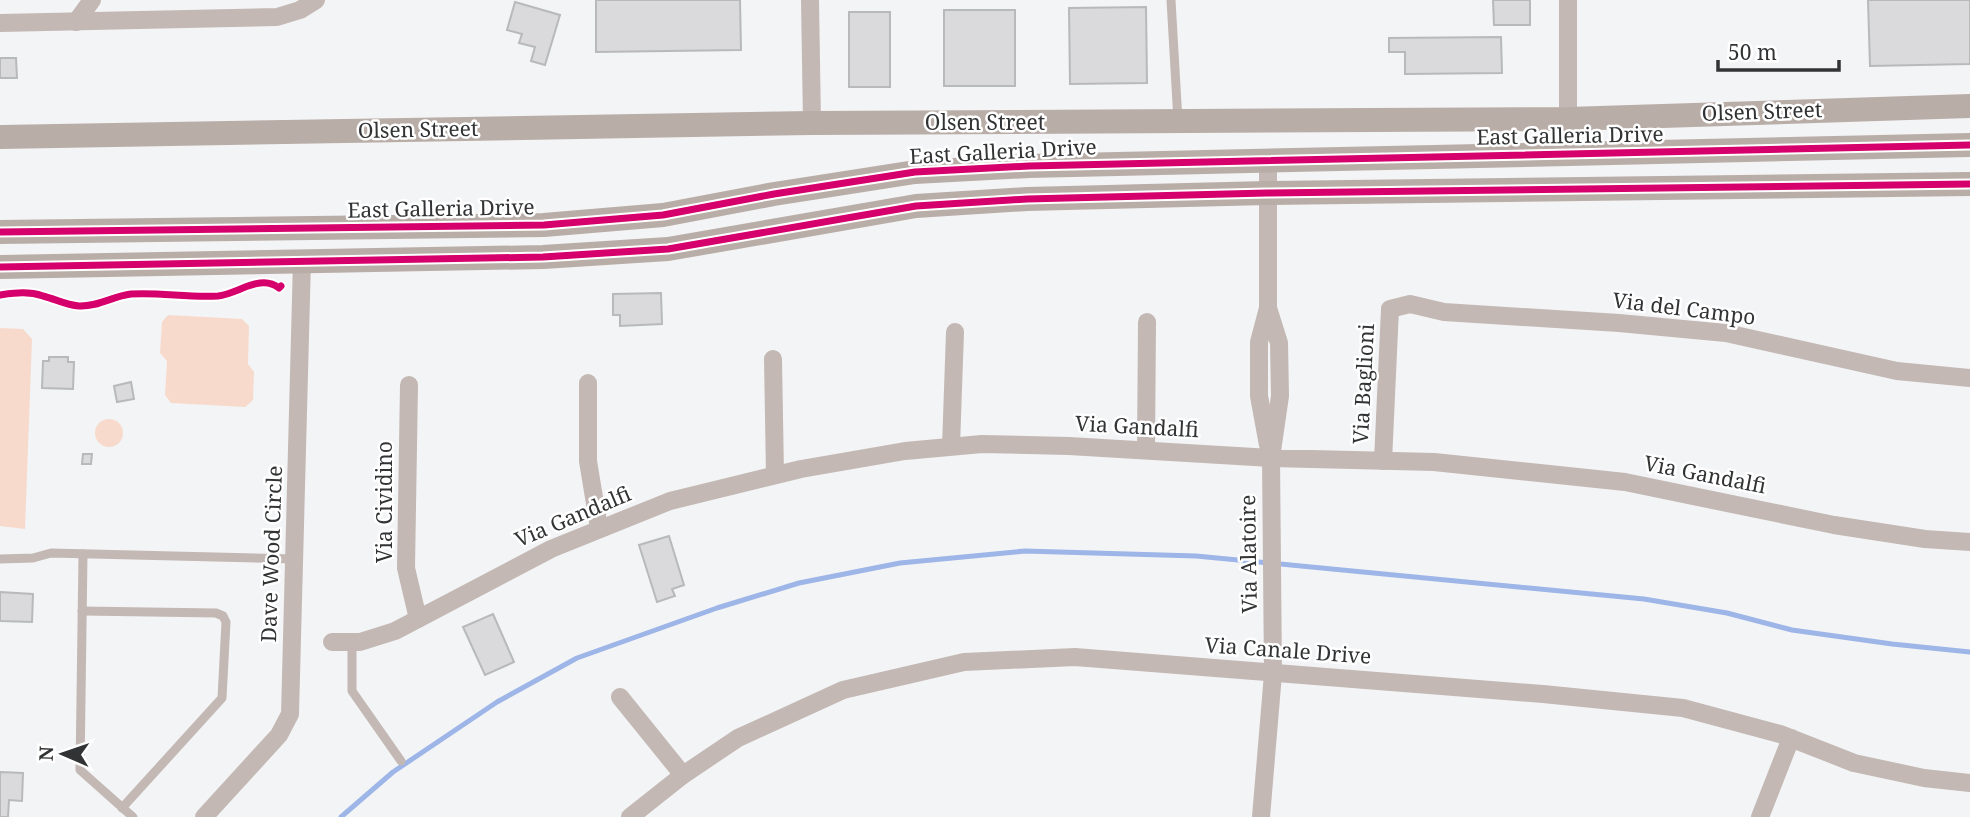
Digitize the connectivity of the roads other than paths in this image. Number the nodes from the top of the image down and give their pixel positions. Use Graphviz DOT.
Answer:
graph roads {
  1 [pos="92,0"];
  2 [pos="316,0"];
  3 [pos="810,0"];
  4 [pos="1171,0"];
  5 [pos="1568,0"];
  6 [pos="76,22"];
  7 [pos="0,23"];
  8 [pos="1970,106"];
  9 [pos="1568,119"];
  10 [pos="812,122"];
  11 [pos="1178,122"];
  12 [pos="0,137"];
  13 [pos="1970,145"];
  14 [pos="1268,160"];
  15 [pos="1970,184"];
  16 [pos="1268,193"];
  17 [pos="502,226"];
  18 [pos="0,232"];
  19 [pos="302,260"];
  20 [pos="0,267"];
  21 [pos="1390,309"];
  22 [pos="1147,322"];
  23 [pos="956,332"];
  24 [pos="773,359"];
  25 [pos="1970,378"];
  26 [pos="588,383"];
  27 [pos="409,385"];
  28 [pos="951,446"];
  29 [pos="1146,450"];
  30 [pos="1271,458"];
  31 [pos="1383,461"];
  32 [pos="775,475"];
  33 [pos="599,528"];
  34 [pos="1970,542"];
  35 [pos="83,554"];
  36 [pos="0,559"];
  37 [pos="295,559"];
  38 [pos="82,611"];
  39 [pos="418,619"];
  40 [pos="332,642"];
  41 [pos="352,642"];
  42 [pos="1273,674"];
  43 [pos="620,697"];
  44 [pos="1791,738"];
  45 [pos="401,761"];
  46 [pos="683,775"];
  47 [pos="1970,783"];
  48 [pos="122,808"];
  49 [pos="133,817"];
  50 [pos="204,817"];
  51 [pos="630,817"];
  52 [pos="1261,817"];
  53 [pos="1760,817"];
  1 -- 6 [label="street"];
  2 -- 6 [label="street"];
  3 -- 10 [label="street"];
  4 -- 11 [label="lane"];
  5 -- 9 [label="street"];
  6 -- 7 [label="street"];
  8 -- 9 [label="main road, Olsen Street"];
  9 -- 11 [label="main road, Olsen Street"];
  10 -- 11 [label="main road, Olsen Street"];
  10 -- 12 [label="main road, Olsen Street"];
  13 -- 14 [label="main road, East Galleria Drive"];
  14 -- 16 [label="street, Via Alatoire"];
  14 -- 17 [label="main road, East Galleria Drive"];
  15 -- 16 [label="main road"];
  16 -- 19 [label="main road"];
  16 -- 30 [label="street, Via Alatoire"];
  17 -- 18 [label="main road, East Galleria Drive"];
  17 -- 19 [label="main road"];
  19 -- 20 [label="main road"];
  19 -- 37 [label="street, Dave Wood Circle"];
  21 -- 25 [label="street, Via del Campo"];
  21 -- 31 [label="street, Via Baglioni"];
  22 -- 29 [label="street"];
  23 -- 28 [label="street"];
  24 -- 32 [label="street"];
  26 -- 33 [label="street"];
  27 -- 39 [label="street, Via Cividino"];
  28 -- 29 [label="street, Via Gandalfi"];
  28 -- 32 [label="street, Via Gandalfi"];
  29 -- 30 [label="street, Via Gandalfi"];
  30 -- 31 [label="street, Via Gandalfi"];
  30 -- 42 [label="street, Via Alatoire"];
  31 -- 34 [label="street, Via Gandalfi"];
  32 -- 33 [label="street, Via Gandalfi"];
  33 -- 39 [label="street, Via Gandalfi"];
  35 -- 36 [label="lane"];
  35 -- 37 [label="lane"];
  35 -- 38 [label="lane"];
  37 -- 50 [label="street, Dave Wood Circle"];
  38 -- 48 [label="lane"];
  38 -- 48 [label="lane"];
  39 -- 41 [label="street, Via Gandalfi"];
  40 -- 41 [label="street, Via Gandalfi"];
  41 -- 45 [label="lane"];
  42 -- 44 [label="street, Via Canale Drive"];
  42 -- 46 [label="street, Via Canale Drive"];
  42 -- 52 [label="street, Via Alatoire"];
  43 -- 46 [label="street"];
  44 -- 47 [label="street, Via Canale Drive"];
  44 -- 53 [label="street"];
  46 -- 51 [label="street, Via Canale Drive"];
  48 -- 49 [label="lane"];
}
